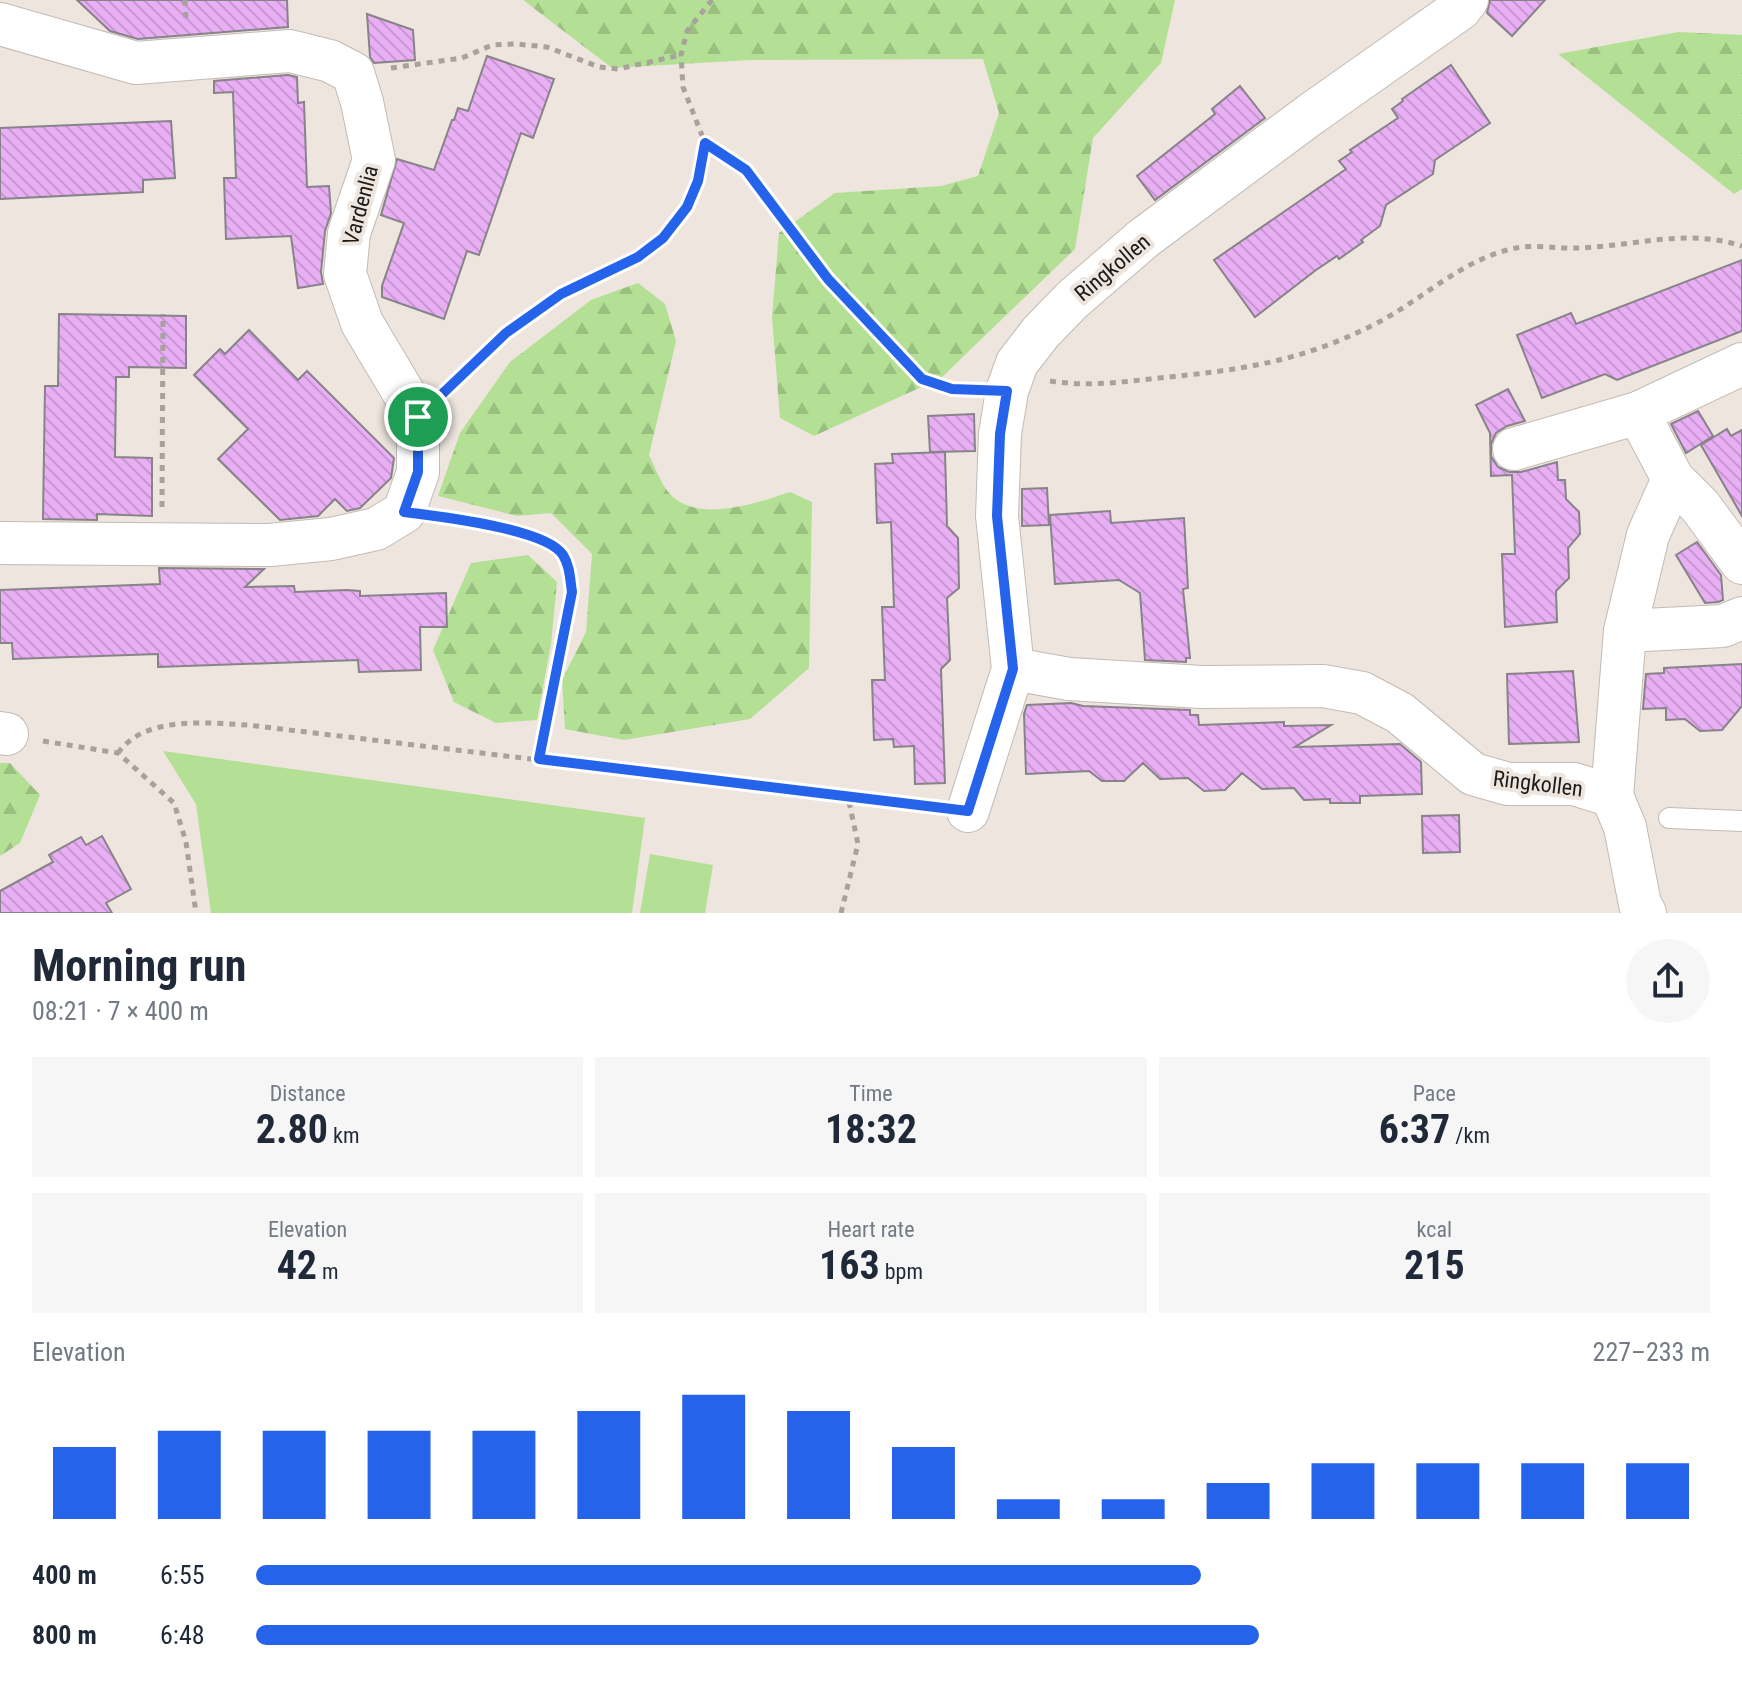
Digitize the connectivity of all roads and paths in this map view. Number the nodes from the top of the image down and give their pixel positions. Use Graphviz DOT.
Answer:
graph roads {
  1 [pos="712,0"];
  2 [pos="1467,0"];
  3 [pos="0,24"];
  4 [pos="681,55"];
  5 [pos="353,73"];
  6 [pos="705,143"];
  7 [pos="1742,246"];
  8 [pos="163,314"];
  9 [pos="1742,364"];
  10 [pos="1012,377"];
  11 [pos="1638,413"];
  12 [pos="418,417"];
  13 [pos="1514,449"];
  14 [pos="1673,479"];
  15 [pos="404,512"];
  16 [pos="0,543"];
  17 [pos="161,544"];
  18 [pos="1742,563"];
  19 [pos="1742,618"];
  20 [pos="1625,631"];
  21 [pos="1013,669"];
  22 [pos="3,734"];
  23 [pos="118,753"];
  24 [pos="539,759"];
  25 [pos="1612,796"];
  26 [pos="848,797"];
  27 [pos="968,811"];
  28 [pos="1669,818"];
  29 [pos="1742,821"];
  30 [pos="196,913"];
  31 [pos="841,913"];
  32 [pos="1645,913"];
  1 -- 4 [label="path"];
  2 -- 10 [label="street, Ringkollen"];
  3 -- 5 [label="street"];
  4 -- 5 [label="path"];
  4 -- 6 [label="path"];
  5 -- 12 [label="street, Vardenlia"];
  6 -- 10 [label="path"];
  6 -- 12 [label="path"];
  7 -- 10 [label="path"];
  8 -- 17 [label="path"];
  9 -- 11 [label="street"];
  10 -- 21 [label="street, Ringkollen"];
  11 -- 13 [label="street"];
  11 -- 14 [label="street"];
  12 -- 15 [label="street"];
  14 -- 18 [label="street"];
  14 -- 20 [label="street, Ringkollen"];
  15 -- 17 [label="street"];
  15 -- 24 [label="path"];
  16 -- 17 [label="street"];
  19 -- 20 [label="street"];
  20 -- 25 [label="street, Ringkollen"];
  21 -- 25 [label="street, Ringkollen"];
  21 -- 27 [label="street, Ringkollen"];
  22 -- 23 [label="path"];
  23 -- 24 [label="path"];
  23 -- 30 [label="path"];
  24 -- 26 [label="path"];
  25 -- 32 [label="street, Ringkollen"];
  26 -- 27 [label="path"];
  26 -- 31 [label="path"];
  28 -- 29 [label="lane"];
}
